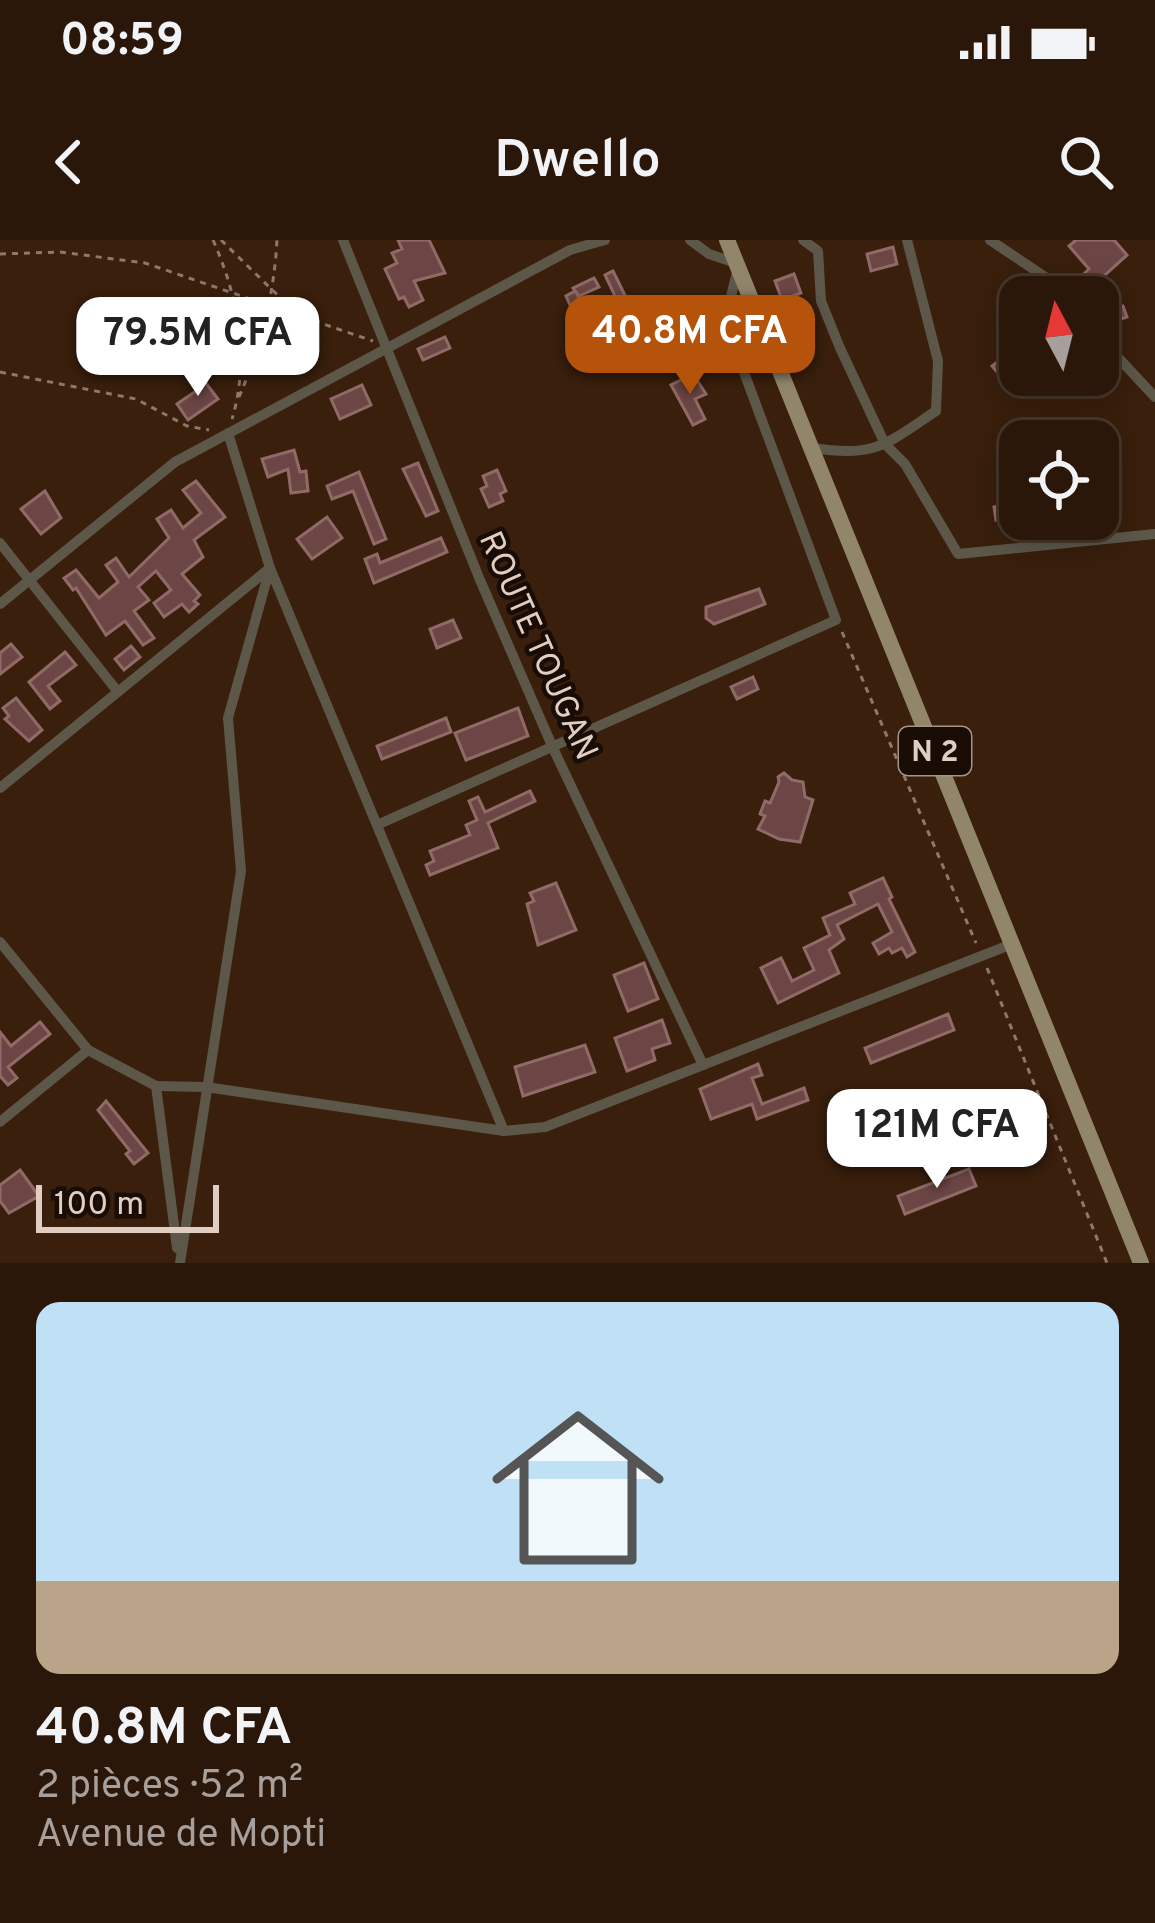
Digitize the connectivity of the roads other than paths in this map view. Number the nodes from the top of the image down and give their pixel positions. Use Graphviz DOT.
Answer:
graph roads {
  1 [pos="343,240"];
  2 [pos="605,240"];
  3 [pos="690,240"];
  4 [pos="727,240"];
  5 [pos="803,240"];
  6 [pos="907,240"];
  7 [pos="990,240"];
  8 [pos="739,264"];
  9 [pos="1044,276"];
  10 [pos="386,346"];
  11 [pos="1119,358"];
  12 [pos="1155,397"];
  13 [pos="228,434"];
  14 [pos="885,445"];
  15 [pos="813,448"];
  16 [pos="1155,534"];
  17 [pos="0,543"];
  18 [pos="270,568"];
  19 [pos="29,580"];
  20 [pos="0,604"];
  21 [pos="118,692"];
  22 [pos="554,748"];
  23 [pos="0,788"];
  24 [pos="377,825"];
  25 [pos="0,942"];
  26 [pos="1012,944"];
  27 [pos="88,1051"];
  28 [pos="703,1065"];
  29 [pos="156,1086"];
  30 [pos="206,1087"];
  31 [pos="0,1122"];
  32 [pos="504,1131"];
  33 [pos="179,1263"];
  34 [pos="1141,1263"];
  1 -- 10 [label="street, ROUTE TOUGAN"];
  2 -- 10 [label="street"];
  3 -- 8 [label="street"];
  4 -- 8 [label="main road, N 2"];
  5 -- 14 [label="street"];
  6 -- 14 [label="street"];
  7 -- 9 [label="street"];
  8 -- 15 [label="main road, N 2"];
  8 -- 22 [label="street"];
  10 -- 13 [label="street"];
  10 -- 22 [label="street, ROUTE TOUGAN"];
  11 -- 12 [label="street"];
  13 -- 18 [label="street"];
  13 -- 19 [label="street"];
  14 -- 15 [label="street"];
  14 -- 16 [label="street"];
  15 -- 26 [label="main road, N 2"];
  17 -- 19 [label="street"];
  18 -- 21 [label="street"];
  18 -- 24 [label="street"];
  18 -- 30 [label="street"];
  19 -- 20 [label="street"];
  19 -- 21 [label="street"];
  21 -- 23 [label="street"];
  22 -- 24 [label="street"];
  22 -- 28 [label="street, ROUTE TOUGAN"];
  24 -- 32 [label="street"];
  25 -- 27 [label="street"];
  26 -- 28 [label="street"];
  26 -- 34 [label="main road, N 2"];
  27 -- 29 [label="street"];
  27 -- 31 [label="street"];
  28 -- 32 [label="street"];
  29 -- 30 [label="street"];
  29 -- 33 [label="street"];
  30 -- 32 [label="street"];
  30 -- 33 [label="street"];
}
